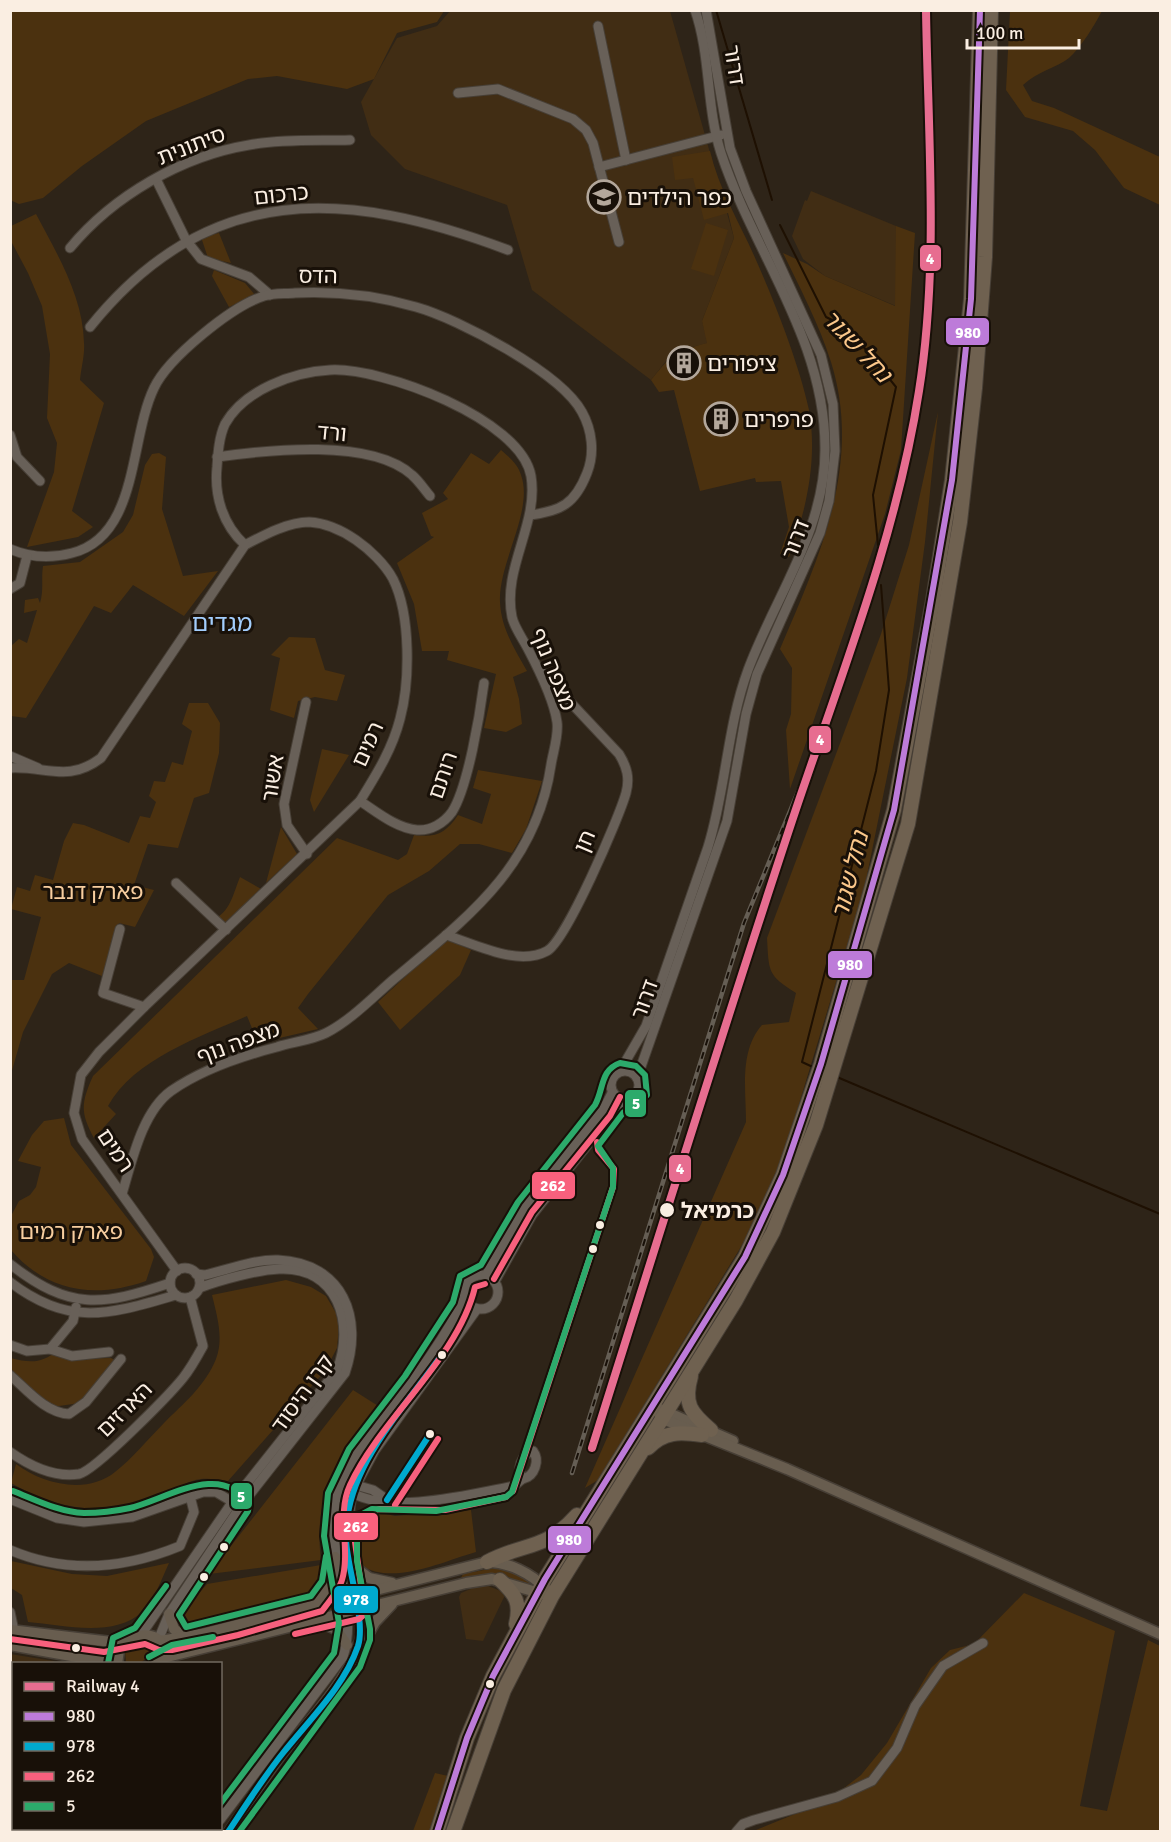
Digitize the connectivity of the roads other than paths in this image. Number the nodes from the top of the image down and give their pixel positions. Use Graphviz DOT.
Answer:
graph roads {
  1 [pos="695,10"];
  2 [pos="706,10"];
  3 [pos="975,10"];
  4 [pos="980,10"];
  5 [pos="993,10"];
  6 [pos="598,26"];
  7 [pos="458,93"];
  8 [pos="983,103"];
  9 [pos="722,135"];
  10 [pos="350,140"];
  11 [pos="626,160"];
  12 [pos="599,167"];
  13 [pos="156,179"];
  14 [pos="186,240"];
  15 [pos="619,242"];
  16 [pos="70,248"];
  17 [pos="508,250"];
  18 [pos="270,295"];
  19 [pos="90,327"];
  20 [pos="10,435"];
  21 [pos="217,457"];
  22 [pos="40,481"];
  23 [pos="430,496"];
  24 [pos="530,515"];
  25 [pos="245,545"];
  26 [pos="10,549"];
  27 [pos="27,556"];
  28 [pos="10,589"];
  29 [pos="537,666"];
  30 [pos="484,683"];
  31 [pos="306,702"];
  32 [pos="10,756"];
  33 [pos="10,768"];
  34 [pos="40,769"];
  35 [pos="360,801"];
  36 [pos="307,854"];
  37 [pos="176,883"];
  38 [pos="120,929"];
  39 [pos="226,930"];
  40 [pos="446,935"];
  41 [pos="144,1007"];
  42 [pos="620,1071"];
  43 [pos="825,1072"];
  44 [pos="637,1078"];
  45 [pos="612,1093"];
  46 [pos="623,1100"];
  47 [pos="122,1194"];
  48 [pos="10,1264"];
  49 [pos="177,1271"];
  50 [pos="196,1274"];
  51 [pos="486,1275"];
  52 [pos="10,1281"];
  53 [pos="495,1281"];
  54 [pos="170,1283"];
  55 [pos="199,1288"];
  56 [pos="176,1295"];
  57 [pos="190,1297"];
  58 [pos="465,1297"];
  59 [pos="77,1300"];
  60 [pos="477,1309"];
  61 [pos="75,1313"];
  62 [pos="10,1345"];
  63 [pos="435,1346"];
  64 [pos="50,1349"];
  65 [pos="109,1352"];
  66 [pos="443,1353"];
  67 [pos="121,1359"];
  68 [pos="693,1370"];
  69 [pos="10,1375"];
  70 [pos="653,1407"];
  71 [pos="665,1414"];
  72 [pos="707,1433"];
  73 [pos="10,1452"];
  74 [pos="636,1460"];
  75 [pos="365,1465"];
  76 [pos="522,1479"];
  77 [pos="341,1483"];
  78 [pos="604,1484"];
  79 [pos="354,1489"];
  80 [pos="371,1495"];
  81 [pos="190,1496"];
  82 [pos="10,1499"];
  83 [pos="237,1504"];
  84 [pos="348,1511"];
  85 [pos="10,1550"];
  86 [pos="335,1557"];
  87 [pos="348,1562"];
  88 [pos="487,1562"];
  89 [pos="500,1580"];
  90 [pos="395,1584"];
  91 [pos="539,1588"];
  92 [pos="349,1596"];
  93 [pos="552,1596"];
  94 [pos="396,1600"];
  95 [pos="316,1604"];
  96 [pos="352,1611"];
  97 [pos="10,1612"];
  98 [pos="169,1614"];
  99 [pos="314,1620"];
  100 [pos="12,1630"];
  101 [pos="1161,1634"];
  102 [pos="141,1635"];
  103 [pos="183,1637"];
  104 [pos="513,1637"];
  105 [pos="160,1640"];
  106 [pos="120,1643"];
  107 [pos="983,1643"];
  108 [pos="10,1645"];
  109 [pos="347,1645"];
  110 [pos="157,1661"];
  111 [pos="105,1662"];
  112 [pos="116,1662"];
  113 [pos="352,1662"];
  114 [pos="222,1817"];
  115 [pos="228,1832"];
  116 [pos="437,1832"];
  117 [pos="453,1832"];
  118 [pos="736,1832"];
  1 -- 9 [label="street, דרור"];
  2 -- 9 [label="street, דרור"];
  3 -- 8 [label="highway"];
  4 -- 8 [label="highway"];
  5 -- 8 [label="highway"];
  6 -- 11 [label="street"];
  7 -- 12 [label="street"];
  8 -- 43 [label="highway"];
  9 -- 11 [label="street"];
  9 -- 42 [label="street, דרור"];
  9 -- 44 [label="street, דרור"];
  10 -- 13 [label="street, סיתונית"];
  11 -- 12 [label="street"];
  12 -- 15 [label="street"];
  13 -- 14 [label="street"];
  13 -- 16 [label="street, סיתונית"];
  14 -- 17 [label="street, כרכום"];
  14 -- 18 [label="street"];
  14 -- 19 [label="street, כרכום"];
  18 -- 24 [label="street, הדס"];
  18 -- 27 [label="street, הדס"];
  20 -- 22 [label="street"];
  21 -- 23 [label="street, ורד"];
  21 -- 24 [label="street, מצפה נוף"];
  21 -- 25 [label="street, מצפה נוף"];
  24 -- 29 [label="street, מצפה נוף"];
  25 -- 34 [label="street, רמים"];
  25 -- 35 [label="street, רמים"];
  26 -- 27 [label="street, הדס"];
  27 -- 28 [label="street"];
  29 -- 40 [label="street, מצפה נוף"];
  29 -- 40 [label="street, חן"];
  30 -- 35 [label="street, רותם"];
  31 -- 36 [label="street, אשור"];
  32 -- 34 [label="street, רמים"];
  33 -- 34 [label="street, רמים"];
  35 -- 36 [label="street, רמים"];
  36 -- 39 [label="street, רמים"];
  37 -- 39 [label="street"];
  38 -- 41 [label="street"];
  39 -- 41 [label="street, רמים"];
  40 -- 47 [label="street, מצפה נוף"];
  41 -- 47 [label="street, רמים"];
  42 -- 44 [label="street"];
  42 -- 45 [label="street"];
  43 -- 68 [label="highway"];
  43 -- 70 [label="highway"];
  44 -- 46 [label="street"];
  45 -- 46 [label="street"];
  45 -- 51 [label="street"];
  46 -- 53 [label="street"];
  47 -- 49 [label="street, רמים"];
  48 -- 59 [label="street"];
  49 -- 50 [label="street"];
  49 -- 54 [label="street"];
  50 -- 55 [label="street"];
  50 -- 83 [label="street, קרן היסוד"];
  51 -- 53 [label="street"];
  51 -- 58 [label="street"];
  52 -- 61 [label="street"];
  53 -- 60 [label="street"];
  54 -- 56 [label="street"];
  54 -- 59 [label="street"];
  55 -- 57 [label="street"];
  55 -- 83 [label="street, קרן היסוד"];
  56 -- 57 [label="street"];
  56 -- 61 [label="street"];
  57 -- 73 [label="street, הארזים"];
  58 -- 60 [label="street"];
  58 -- 63 [label="street"];
  59 -- 61 [label="street"];
  60 -- 66 [label="street"];
  61 -- 64 [label="street"];
  62 -- 64 [label="street"];
  63 -- 66 [label="street"];
  63 -- 77 [label="street"];
  64 -- 65 [label="street"];
  66 -- 75 [label="street"];
  67 -- 69 [label="street"];
  68 -- 71 [label="highway"];
  68 -- 72 [label="highway"];
  70 -- 71 [label="main road"];
  70 -- 78 [label="highway"];
  71 -- 72 [label="main road"];
  71 -- 74 [label="highway"];
  72 -- 74 [label="highway"];
  72 -- 101 [label="main road"];
  74 -- 93 [label="highway"];
  75 -- 79 [label="street"];
  75 -- 80 [label="street"];
  76 -- 80 [label="street"];
  77 -- 79 [label="street"];
  77 -- 86 [label="street"];
  78 -- 88 [label="highway"];
  78 -- 91 [label="highway"];
  79 -- 80 [label="street"];
  79 -- 84 [label="street"];
  80 -- 84 [label="street"];
  81 -- 82 [label="street"];
  81 -- 83 [label="street"];
  81 -- 85 [label="street"];
  83 -- 98 [label="street, קרן היסוד"];
  83 -- 102 [label="street, קרן היסוד"];
  84 -- 87 [label="street"];
  86 -- 92 [label="street"];
  86 -- 95 [label="main road"];
  87 -- 90 [label="main road"];
  87 -- 92 [label="street"];
  88 -- 90 [label="main road"];
  88 -- 91 [label="main road"];
  89 -- 91 [label="main road"];
  89 -- 94 [label="main road"];
  89 -- 104 [label="highway"];
  90 -- 92 [label="main road"];
  91 -- 93 [label="main road"];
  91 -- 104 [label="highway"];
  92 -- 95 [label="main road"];
  92 -- 96 [label="street"];
  93 -- 117 [label="highway"];
  94 -- 96 [label="main road"];
  94 -- 113 [label="main road"];
  95 -- 103 [label="main road"];
  96 -- 99 [label="main road"];
  96 -- 109 [label="street"];
  96 -- 113 [label="street"];
  97 -- 100 [label="street"];
  98 -- 103 [label="main road"];
  98 -- 105 [label="street, קרן היסוד"];
  99 -- 109 [label="main road"];
  99 -- 110 [label="main road"];
  100 -- 106 [label="main road"];
  102 -- 105 [label="main road"];
  102 -- 106 [label="main road"];
  103 -- 105 [label="main road"];
  104 -- 116 [label="highway"];
  105 -- 110 [label="main road"];
  106 -- 112 [label="main road"];
  107 -- 118 [label="street"];
  108 -- 111 [label="main road"];
  109 -- 114 [label="street"];
  113 -- 115 [label="street"];
}
